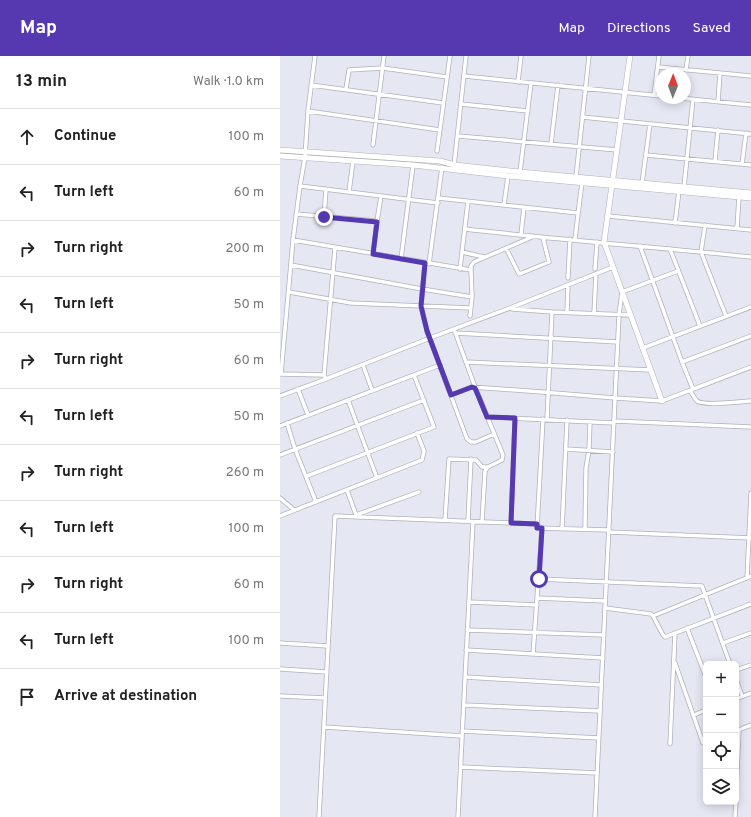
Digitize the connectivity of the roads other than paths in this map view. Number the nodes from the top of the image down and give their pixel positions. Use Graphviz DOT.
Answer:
graph roads {
  1 [pos="315,56"];
  2 [pos="384,56"];
  3 [pos="450,56"];
  4 [pos="466,56"];
  5 [pos="521,56"];
  6 [pos="589,56"];
  7 [pos="630,56"];
  8 [pos="659,56"];
  9 [pos="688,56"];
  10 [pos="658,67"];
  11 [pos="383,68"];
  12 [pos="667,68"];
  13 [pos="686,68"];
  14 [pos="691,70"];
  15 [pos="720,73"];
  16 [pos="464,76"];
  17 [pos="751,76"];
  18 [pos="447,77"];
  19 [pos="518,82"];
  20 [pos="531,83"];
  21 [pos="312,85"];
  22 [pos="558,85"];
  23 [pos="586,88"];
  24 [pos="346,89"];
  25 [pos="625,92"];
  26 [pos="379,94"];
  27 [pos="654,95"];
  28 [pos="693,99"];
  29 [pos="718,102"];
  30 [pos="443,103"];
  31 [pos="461,104"];
  32 [pos="751,105"];
  33 [pos="308,111"];
  34 [pos="528,111"];
  35 [pos="582,117"];
  36 [pos="376,121"];
  37 [pos="621,121"];
  38 [pos="650,124"];
  39 [pos="690,128"];
  40 [pos="440,130"];
  41 [pos="718,130"];
  42 [pos="746,133"];
  43 [pos="751,134"];
  44 [pos="458,136"];
  45 [pos="525,142"];
  46 [pos="551,144"];
  47 [pos="373,145"];
  48 [pos="579,146"];
  49 [pos="280,150"];
  50 [pos="617,150"];
  51 [pos="437,151"];
  52 [pos="646,154"];
  53 [pos="305,155"];
  54 [pos="280,156"];
  55 [pos="687,159"];
  56 [pos="353,161"];
  57 [pos="714,161"];
  58 [pos="742,164"];
  59 [pos="413,165"];
  60 [pos="751,165"];
  61 [pos="442,167"];
  62 [pos="454,167"];
  63 [pos="520,172"];
  64 [pos="508,176"];
  65 [pos="576,177"];
  66 [pos="582,182"];
  67 [pos="612,182"];
  68 [pos="642,183"];
  69 [pos="300,186"];
  70 [pos="684,187"];
  71 [pos="326,189"];
  72 [pos="679,191"];
  73 [pos="349,192"];
  74 [pos="751,193"];
  75 [pos="381,196"];
  76 [pos="739,197"];
  77 [pos="438,198"];
  78 [pos="751,198"];
  79 [pos="408,200"];
  80 [pos="468,201"];
  81 [pos="438,204"];
  82 [pos="504,205"];
  83 [pos="524,207"];
  84 [pos="578,213"];
  85 [pos="296,214"];
  86 [pos="608,216"];
  87 [pos="324,217"];
  88 [pos="377,222"];
  89 [pos="675,222"];
  90 [pos="705,225"];
  91 [pos="465,228"];
  92 [pos="737,228"];
  93 [pos="751,230"];
  94 [pos="521,235"];
  95 [pos="532,236"];
  96 [pos="543,238"];
  97 [pos="570,239"];
  98 [pos="575,239"];
  99 [pos="293,240"];
  100 [pos="597,242"];
  101 [pos="604,242"];
  102 [pos="640,246"];
  103 [pos="335,248"];
  104 [pos="506,248"];
  105 [pos="670,249"];
  106 [pos="462,252"];
  107 [pos="701,252"];
  108 [pos="373,254"];
  109 [pos="485,257"];
  110 [pos="751,257"];
  111 [pos="401,259"];
  112 [pos="427,263"];
  113 [pos="291,265"];
  114 [pos="613,267"];
  115 [pos="595,268"];
  116 [pos="460,269"];
  117 [pos="471,270"];
  118 [pos="678,271"];
  119 [pos="334,273"];
  120 [pos="596,274"];
  121 [pos="568,278"];
  122 [pos="652,280"];
  123 [pos="568,285"];
  124 [pos="422,289"];
  125 [pos="289,292"];
  126 [pos="622,292"];
  127 [pos="472,297"];
  128 [pos="331,300"];
  129 [pos="421,306"];
  130 [pos="470,308"];
  131 [pos="510,308"];
  132 [pos="750,309"];
  133 [pos="552,312"];
  134 [pos="567,312"];
  135 [pos="594,314"];
  136 [pos="619,315"];
  137 [pos="630,315"];
  138 [pos="470,316"];
  139 [pos="726,316"];
  140 [pos="700,326"];
  141 [pos="455,331"];
  142 [pos="673,336"];
  143 [pos="751,336"];
  144 [pos="430,338"];
  145 [pos="551,339"];
  146 [pos="618,342"];
  147 [pos="642,348"];
  148 [pos="466,362"];
  149 [pos="682,362"];
  150 [pos="362,365"];
  151 [pos="440,365"];
  152 [pos="550,365"];
  153 [pos="751,367"];
  154 [pos="617,369"];
  155 [pos="651,370"];
  156 [pos="280,374"];
  157 [pos="414,374"];
  158 [pos="324,375"];
  159 [pos="326,379"];
  160 [pos="475,388"];
  161 [pos="298,389"];
  162 [pos="692,389"];
  163 [pos="372,390"];
  164 [pos="548,392"];
  165 [pos="451,395"];
  166 [pos="280,396"];
  167 [pos="615,398"];
  168 [pos="348,400"];
  169 [pos="424,400"];
  170 [pos="662,400"];
  171 [pos="751,401"];
  172 [pos="308,415"];
  173 [pos="487,417"];
  174 [pos="515,418"];
  175 [pos="545,419"];
  176 [pos="567,420"];
  177 [pos="590,422"];
  178 [pos="614,422"];
  179 [pos="287,423"];
  180 [pos="357,425"];
  181 [pos="280,426"];
  182 [pos="751,427"];
  183 [pos="417,433"];
  184 [pos="494,434"];
  185 [pos="296,449"];
  186 [pos="566,449"];
  187 [pos="589,450"];
  188 [pos="368,452"];
  189 [pos="613,452"];
  190 [pos="280,454"];
  191 [pos="471,460"];
  192 [pos="488,467"];
  193 [pos="307,476"];
  194 [pos="377,478"];
  195 [pos="347,490"];
  196 [pos="418,492"];
  197 [pos="751,493"];
  198 [pos="280,498"];
  199 [pos="316,502"];
  200 [pos="294,510"];
  201 [pos="280,516"];
  202 [pos="445,520"];
  203 [pos="470,522"];
  204 [pos="482,522"];
  205 [pos="511,523"];
  206 [pos="537,524"];
  207 [pos="542,528"];
  208 [pos="562,528"];
  209 [pos="585,529"];
  210 [pos="609,531"];
  211 [pos="750,538"];
  212 [pos="749,577"];
  213 [pos="539,579"];
  214 [pos="606,582"];
  215 [pos="705,594"];
  216 [pos="537,598"];
  217 [pos="469,602"];
  218 [pos="605,602"];
  219 [pos="751,604"];
  220 [pos="537,605"];
  221 [pos="605,608"];
  222 [pos="653,616"];
  223 [pos="714,618"];
  224 [pos="687,628"];
  225 [pos="467,630"];
  226 [pos="534,632"];
  227 [pos="675,633"];
  228 [pos="750,634"];
  229 [pos="604,635"];
  230 [pos="280,643"];
  231 [pos="723,643"];
  232 [pos="328,646"];
  233 [pos="466,650"];
  234 [pos="533,654"];
  235 [pos="603,658"];
  236 [pos="674,660"];
  237 [pos="729,661"];
  238 [pos="751,665"];
  239 [pos="280,669"];
  240 [pos="703,669"];
  241 [pos="739,669"];
  242 [pos="327,672"];
  243 [pos="465,677"];
  244 [pos="601,685"];
  245 [pos="739,688"];
  246 [pos="751,693"];
  247 [pos="280,696"];
  248 [pos="742,696"];
  249 [pos="325,698"];
  250 [pos="739,698"];
  251 [pos="464,705"];
  252 [pos="600,710"];
  253 [pos="703,711"];
  254 [pos="694,715"];
  255 [pos="751,725"];
  256 [pos="324,727"];
  257 [pos="739,730"];
  258 [pos="737,733"];
  259 [pos="462,734"];
  260 [pos="599,738"];
  261 [pos="703,743"];
  262 [pos="670,744"];
  263 [pos="461,767"];
  264 [pos="736,769"];
  265 [pos="597,773"];
  266 [pos="736,805"];
  267 [pos="319,817"];
  268 [pos="458,817"];
  269 [pos="595,817"];
  270 [pos="735,817"];
  1 -- 21 [label="street"];
  2 -- 11 [label="street"];
  3 -- 18 [label="street"];
  4 -- 16 [label="street"];
  5 -- 19 [label="street"];
  6 -- 23 [label="street"];
  7 -- 25 [label="street"];
  8 -- 10 [label="street"];
  9 -- 13 [label="street"];
  10 -- 12 [label="street"];
  10 -- 27 [label="street"];
  11 -- 18 [label="street"];
  11 -- 24 [label="street"];
  11 -- 26 [label="street"];
  14 -- 15 [label="street"];
  15 -- 17 [label="street"];
  15 -- 29 [label="street"];
  16 -- 19 [label="street"];
  16 -- 31 [label="street"];
  18 -- 30 [label="street"];
  19 -- 20 [label="street"];
  20 -- 22 [label="street"];
  20 -- 34 [label="street"];
  21 -- 24 [label="street"];
  21 -- 33 [label="street"];
  22 -- 23 [label="street"];
  22 -- 46 [label="street"];
  23 -- 25 [label="street"];
  23 -- 35 [label="street"];
  24 -- 26 [label="street"];
  25 -- 27 [label="street"];
  25 -- 37 [label="street"];
  26 -- 30 [label="street"];
  26 -- 36 [label="street"];
  28 -- 29 [label="street"];
  28 -- 39 [label="street"];
  29 -- 32 [label="street"];
  30 -- 40 [label="street"];
  31 -- 34 [label="street"];
  31 -- 44 [label="street"];
  33 -- 36 [label="street"];
  33 -- 53 [label="street"];
  34 -- 45 [label="street"];
  35 -- 37 [label="street"];
  35 -- 48 [label="street"];
  36 -- 40 [label="street"];
  36 -- 47 [label="street"];
  37 -- 38 [label="street"];
  37 -- 50 [label="street"];
  38 -- 39 [label="street"];
  38 -- 52 [label="street"];
  39 -- 41 [label="street"];
  39 -- 55 [label="street"];
  40 -- 51 [label="street"];
  41 -- 42 [label="street"];
  41 -- 57 [label="street"];
  42 -- 43 [label="street"];
  42 -- 58 [label="street"];
  44 -- 45 [label="street"];
  44 -- 62 [label="street"];
  45 -- 46 [label="street"];
  45 -- 63 [label="street"];
  46 -- 48 [label="street"];
  48 -- 50 [label="street"];
  48 -- 65 [label="street"];
  49 -- 53 [label="street"];
  50 -- 67 [label="street"];
  52 -- 55 [label="street"];
  52 -- 68 [label="street"];
  53 -- 54 [label="street"];
  53 -- 56 [label="street"];
  53 -- 62 [label="street"];
  53 -- 69 [label="street"];
  55 -- 57 [label="street"];
  55 -- 70 [label="street"];
  56 -- 59 [label="street"];
  56 -- 73 [label="street"];
  57 -- 58 [label="street"];
  58 -- 60 [label="street"];
  59 -- 61 [label="street"];
  59 -- 79 [label="street"];
  61 -- 62 [label="street"];
  61 -- 77 [label="street"];
  62 -- 63 [label="street"];
  62 -- 64 [label="street"];
  63 -- 65 [label="street"];
  64 -- 66 [label="street"];
  64 -- 82 [label="street"];
  65 -- 67 [label="street"];
  66 -- 67 [label="street"];
  66 -- 84 [label="street"];
  67 -- 68 [label="street"];
  67 -- 72 [label="street"];
  67 -- 86 [label="street"];
  68 -- 70 [label="street"];
  69 -- 71 [label="street"];
  69 -- 85 [label="street"];
  70 -- 74 [label="street"];
  71 -- 73 [label="street"];
  71 -- 87 [label="street"];
  72 -- 76 [label="street"];
  72 -- 89 [label="street"];
  73 -- 75 [label="street"];
  75 -- 79 [label="street"];
  75 -- 88 [label="street"];
  76 -- 78 [label="street"];
  76 -- 92 [label="street"];
  77 -- 80 [label="street"];
  77 -- 81 [label="street"];
  79 -- 81 [label="street"];
  79 -- 111 [label="street"];
  80 -- 82 [label="street"];
  80 -- 91 [label="street"];
  81 -- 112 [label="street"];
  82 -- 83 [label="street"];
  83 -- 84 [label="street"];
  83 -- 94 [label="street"];
  84 -- 98 [label="street"];
  85 -- 87 [label="street"];
  85 -- 99 [label="street"];
  86 -- 89 [label="street"];
  86 -- 101 [label="street"];
  87 -- 88 [label="street"];
  88 -- 108 [label="street"];
  89 -- 90 [label="street"];
  90 -- 92 [label="street"];
  90 -- 107 [label="street"];
  91 -- 94 [label="street"];
  91 -- 106 [label="street"];
  92 -- 93 [label="street"];
  94 -- 95 [label="street"];
  95 -- 96 [label="street"];
  95 -- 104 [label="street"];
  96 -- 97 [label="street"];
  96 -- 104 [label="street"];
  97 -- 98 [label="street"];
  97 -- 121 [label="street"];
  98 -- 100 [label="street"];
  99 -- 103 [label="street"];
  99 -- 113 [label="street"];
  100 -- 101 [label="street"];
  100 -- 115 [label="street"];
  101 -- 102 [label="street"];
  101 -- 114 [label="street"];
  102 -- 105 [label="street"];
  102 -- 122 [label="street"];
  103 -- 108 [label="street"];
  103 -- 119 [label="street"];
  104 -- 109 [label="street"];
  105 -- 107 [label="street"];
  105 -- 118 [label="street"];
  106 -- 109 [label="street"];
  106 -- 116 [label="street"];
  107 -- 110 [label="street"];
  107 -- 139 [label="street"];
  108 -- 111 [label="street"];
  109 -- 117 [label="street"];
  111 -- 112 [label="street"];
  112 -- 116 [label="street"];
  112 -- 124 [label="street"];
  113 -- 119 [label="street"];
  113 -- 125 [label="street"];
  114 -- 120 [label="street"];
  114 -- 126 [label="street"];
  116 -- 117 [label="street"];
  117 -- 127 [label="street"];
  118 -- 122 [label="street"];
  118 -- 140 [label="street"];
  119 -- 124 [label="street"];
  119 -- 128 [label="street"];
  120 -- 123 [label="street"];
  120 -- 135 [label="street"];
  122 -- 126 [label="street"];
  122 -- 142 [label="street"];
  123 -- 131 [label="street"];
  123 -- 134 [label="street"];
  124 -- 127 [label="street"];
  124 -- 129 [label="street"];
  125 -- 128 [label="street"];
  125 -- 156 [label="street"];
  126 -- 136 [label="street"];
  126 -- 137 [label="street"];
  127 -- 130 [label="street"];
  128 -- 129 [label="street"];
  128 -- 158 [label="street"];
  129 -- 130 [label="street"];
  129 -- 144 [label="street"];
  130 -- 138 [label="street"];
  131 -- 133 [label="street"];
  131 -- 141 [label="street"];
  132 -- 139 [label="street"];
  133 -- 134 [label="street"];
  133 -- 145 [label="street"];
  134 -- 135 [label="street"];
  135 -- 136 [label="street"];
  136 -- 137 [label="street"];
  136 -- 146 [label="street"];
  137 -- 147 [label="street"];
  139 -- 140 [label="street"];
  140 -- 142 [label="street"];
  141 -- 144 [label="street"];
  141 -- 145 [label="street"];
  141 -- 148 [label="street"];
  142 -- 147 [label="street"];
  142 -- 149 [label="street"];
  143 -- 149 [label="street"];
  144 -- 150 [label="street"];
  144 -- 151 [label="street"];
  145 -- 146 [label="street"];
  145 -- 152 [label="street"];
  146 -- 154 [label="street"];
  147 -- 155 [label="street"];
  148 -- 152 [label="street"];
  148 -- 160 [label="street"];
  149 -- 162 [label="street"];
  150 -- 159 [label="street"];
  150 -- 163 [label="street"];
  151 -- 157 [label="street"];
  151 -- 165 [label="street"];
  152 -- 154 [label="street"];
  152 -- 164 [label="street"];
  153 -- 162 [label="street"];
  154 -- 155 [label="street"];
  154 -- 167 [label="street"];
  155 -- 170 [label="street"];
  156 -- 158 [label="street"];
  157 -- 163 [label="street"];
  157 -- 169 [label="street"];
  158 -- 159 [label="street"];
  159 -- 161 [label="street"];
  160 -- 164 [label="street"];
  160 -- 165 [label="street"];
  160 -- 173 [label="street"];
  161 -- 166 [label="street"];
  161 -- 172 [label="street"];
  162 -- 170 [label="street"];
  162 -- 171 [label="street"];
  163 -- 168 [label="street"];
  164 -- 167 [label="street"];
  164 -- 175 [label="street"];
  165 -- 184 [label="street"];
  167 -- 170 [label="street"];
  167 -- 178 [label="street"];
  168 -- 172 [label="street"];
  168 -- 180 [label="street"];
  169 -- 180 [label="street"];
  169 -- 183 [label="street"];
  172 -- 179 [label="street"];
  173 -- 174 [label="street"];
  173 -- 184 [label="street"];
  174 -- 175 [label="street"];
  174 -- 205 [label="street"];
  175 -- 176 [label="street"];
  175 -- 206 [label="street"];
  176 -- 177 [label="street"];
  176 -- 186 [label="street"];
  177 -- 178 [label="street"];
  177 -- 187 [label="street"];
  178 -- 182 [label="street"];
  178 -- 189 [label="street"];
  179 -- 181 [label="street"];
  179 -- 185 [label="street"];
  180 -- 185 [label="street"];
  180 -- 188 [label="street"];
  183 -- 188 [label="street"];
  183 -- 194 [label="street"];
  184 -- 192 [label="street"];
  185 -- 190 [label="street"];
  185 -- 193 [label="street"];
  186 -- 187 [label="street"];
  186 -- 208 [label="street"];
  187 -- 189 [label="street"];
  187 -- 209 [label="street"];
  188 -- 193 [label="street"];
  188 -- 194 [label="street"];
  189 -- 210 [label="street"];
  191 -- 192 [label="street"];
  191 -- 202 [label="street"];
  191 -- 203 [label="street"];
  192 -- 204 [label="street"];
  193 -- 199 [label="street"];
  194 -- 195 [label="street"];
  195 -- 196 [label="street"];
  195 -- 199 [label="street"];
  197 -- 211 [label="street"];
  198 -- 200 [label="street"];
  199 -- 200 [label="street"];
  200 -- 201 [label="street"];
  202 -- 203 [label="street"];
  202 -- 232 [label="street"];
  203 -- 204 [label="street"];
  203 -- 217 [label="street"];
  204 -- 205 [label="street"];
  205 -- 206 [label="street"];
  206 -- 207 [label="street"];
  207 -- 208 [label="street"];
  207 -- 213 [label="street"];
  208 -- 209 [label="street"];
  209 -- 210 [label="street"];
  210 -- 211 [label="street"];
  210 -- 214 [label="street"];
  211 -- 212 [label="street"];
  212 -- 215 [label="street"];
  213 -- 214 [label="street"];
  213 -- 216 [label="street"];
  214 -- 215 [label="street"];
  214 -- 218 [label="street"];
  215 -- 222 [label="street"];
  215 -- 223 [label="street"];
  216 -- 218 [label="street"];
  216 -- 220 [label="street"];
  217 -- 220 [label="street"];
  217 -- 225 [label="street"];
  218 -- 221 [label="street"];
  219 -- 223 [label="street"];
  220 -- 226 [label="street"];
  221 -- 222 [label="street"];
  221 -- 229 [label="street"];
  222 -- 227 [label="street"];
  223 -- 224 [label="street"];
  223 -- 231 [label="street"];
  224 -- 227 [label="street"];
  224 -- 240 [label="street"];
  225 -- 226 [label="street"];
  225 -- 233 [label="street"];
  226 -- 229 [label="street"];
  226 -- 234 [label="street"];
  227 -- 236 [label="street"];
  228 -- 231 [label="street"];
  229 -- 235 [label="street"];
  230 -- 232 [label="street"];
  231 -- 237 [label="street"];
  232 -- 242 [label="street"];
  233 -- 234 [label="street"];
  233 -- 243 [label="street"];
  234 -- 235 [label="street"];
  235 -- 244 [label="street"];
  236 -- 254 [label="street"];
  236 -- 262 [label="street"];
  238 -- 241 [label="street"];
  239 -- 242 [label="street"];
  242 -- 249 [label="street"];
  243 -- 244 [label="street"];
  243 -- 251 [label="street"];
  244 -- 252 [label="street"];
  245 -- 248 [label="street"];
  246 -- 248 [label="street"];
  247 -- 249 [label="street"];
  248 -- 250 [label="street"];
  249 -- 256 [label="street"];
  251 -- 252 [label="street"];
  251 -- 259 [label="street"];
  252 -- 260 [label="street"];
  253 -- 254 [label="street"];
  254 -- 261 [label="street"];
  255 -- 257 [label="street"];
  256 -- 259 [label="street"];
  256 -- 267 [label="street"];
  258 -- 264 [label="street"];
  259 -- 260 [label="street"];
  259 -- 263 [label="street"];
  260 -- 265 [label="street"];
  263 -- 265 [label="street"];
  263 -- 268 [label="street"];
  265 -- 269 [label="street"];
  266 -- 270 [label="street"];
}
